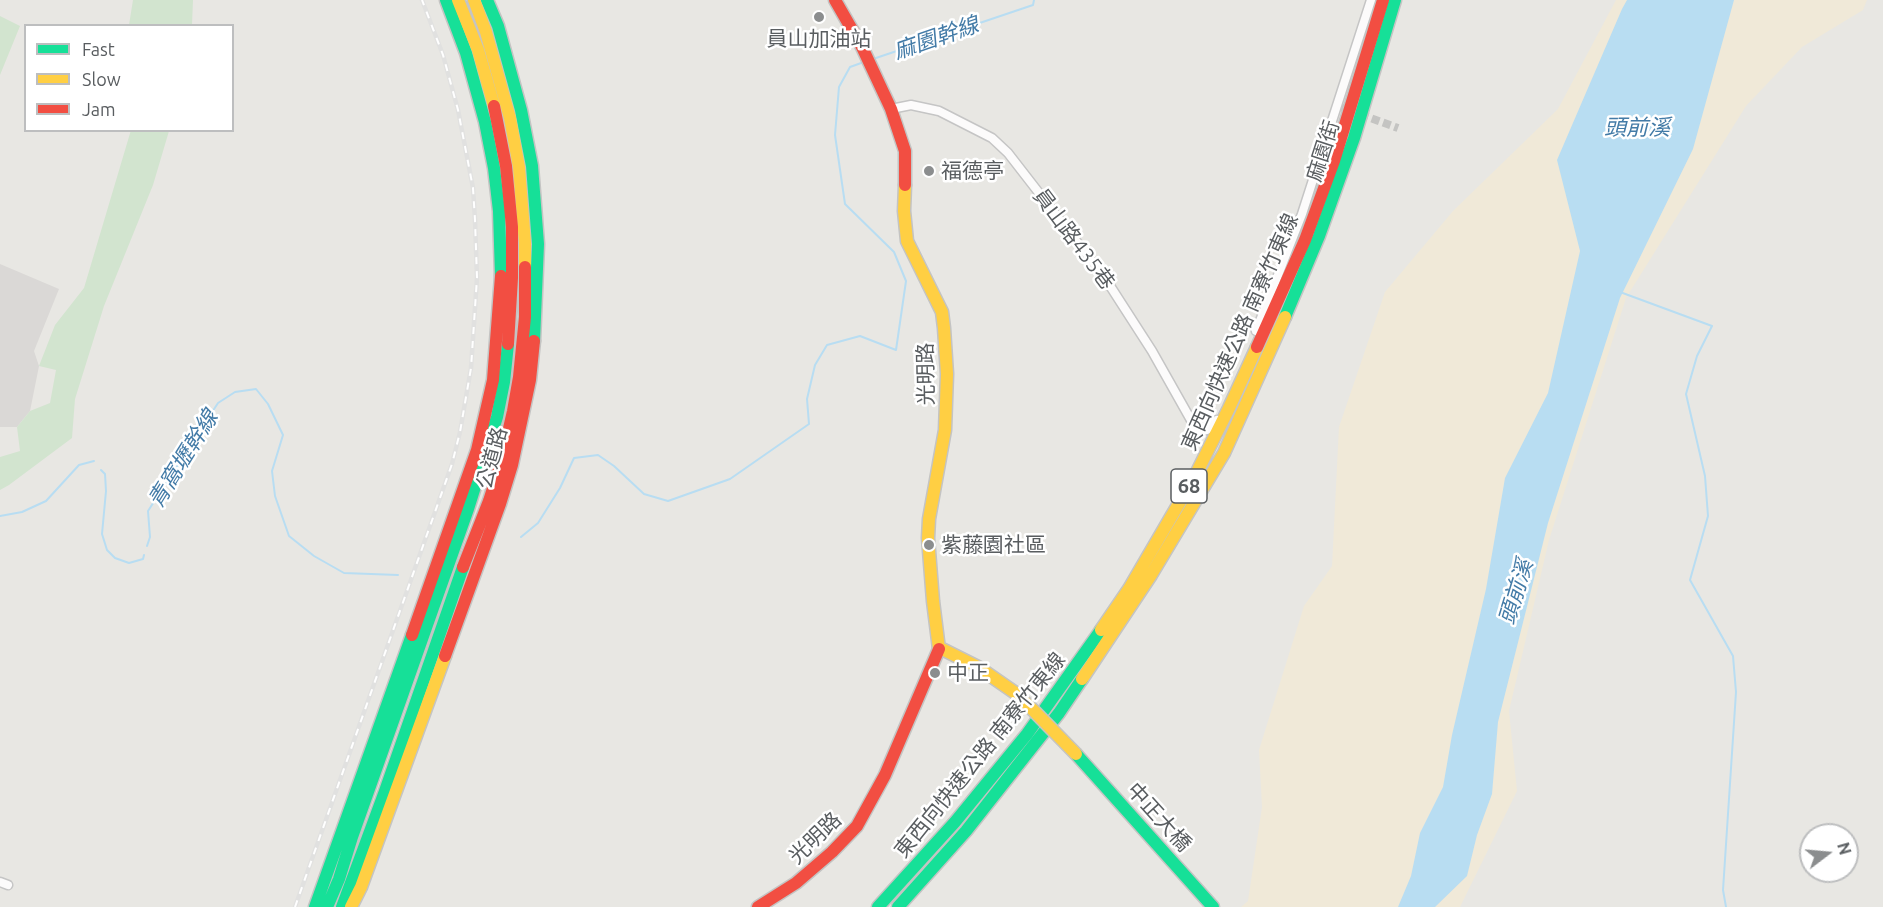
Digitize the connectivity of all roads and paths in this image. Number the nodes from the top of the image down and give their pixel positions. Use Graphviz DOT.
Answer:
graph roads {
  1 [pos="446,0"];
  2 [pos="458,0"];
  3 [pos="474,0"];
  4 [pos="487,0"];
  5 [pos="835,0"];
  6 [pos="1371,0"];
  7 [pos="1383,0"];
  8 [pos="1395,0"];
  9 [pos="891,109"];
  10 [pos="524,379"];
  11 [pos="1207,430"];
  12 [pos="940,648"];
  13 [pos="382,815"];
  14 [pos="326,874"];
  15 [pos="350,883"];
  16 [pos="330,903"];
  17 [pos="315,907"];
  18 [pos="342,907"];
  19 [pos="350,907"];
  20 [pos="758,907"];
  21 [pos="878,907"];
  22 [pos="898,907"];
  23 [pos="1213,907"];
  1 -- 14 [label="main road, 公道路"];
  2 -- 16 [label="main road, 公道路"];
  3 -- 10 [label="main road, 公道路"];
  4 -- 10 [label="main road, 公道路"];
  5 -- 9 [label="main road, 光明路"];
  6 -- 11 [label="street, 麻園街"];
  7 -- 21 [label="main road, 東西向快速公路 南寮竹東線 / 68"];
  8 -- 22 [label="main road, 東西向快速公路 南寮竹東線 / 68"];
  9 -- 11 [label="street, 員山路435巷"];
  9 -- 12 [label="main road, 光明路"];
  10 -- 13 [label="main road, 公道路"];
  12 -- 20 [label="main road, 光明路"];
  12 -- 23 [label="main road, 中正大橋, bridge"];
  13 -- 15 [label="main road, 公道路"];
  13 -- 19 [label="main road, 公道路"];
  14 -- 16 [label="main road, 公道路"];
  14 -- 17 [label="main road, 公道路"];
  15 -- 18 [label="main road, 公道路"];
  15 -- 19 [label="main road, 公道路"];
}
